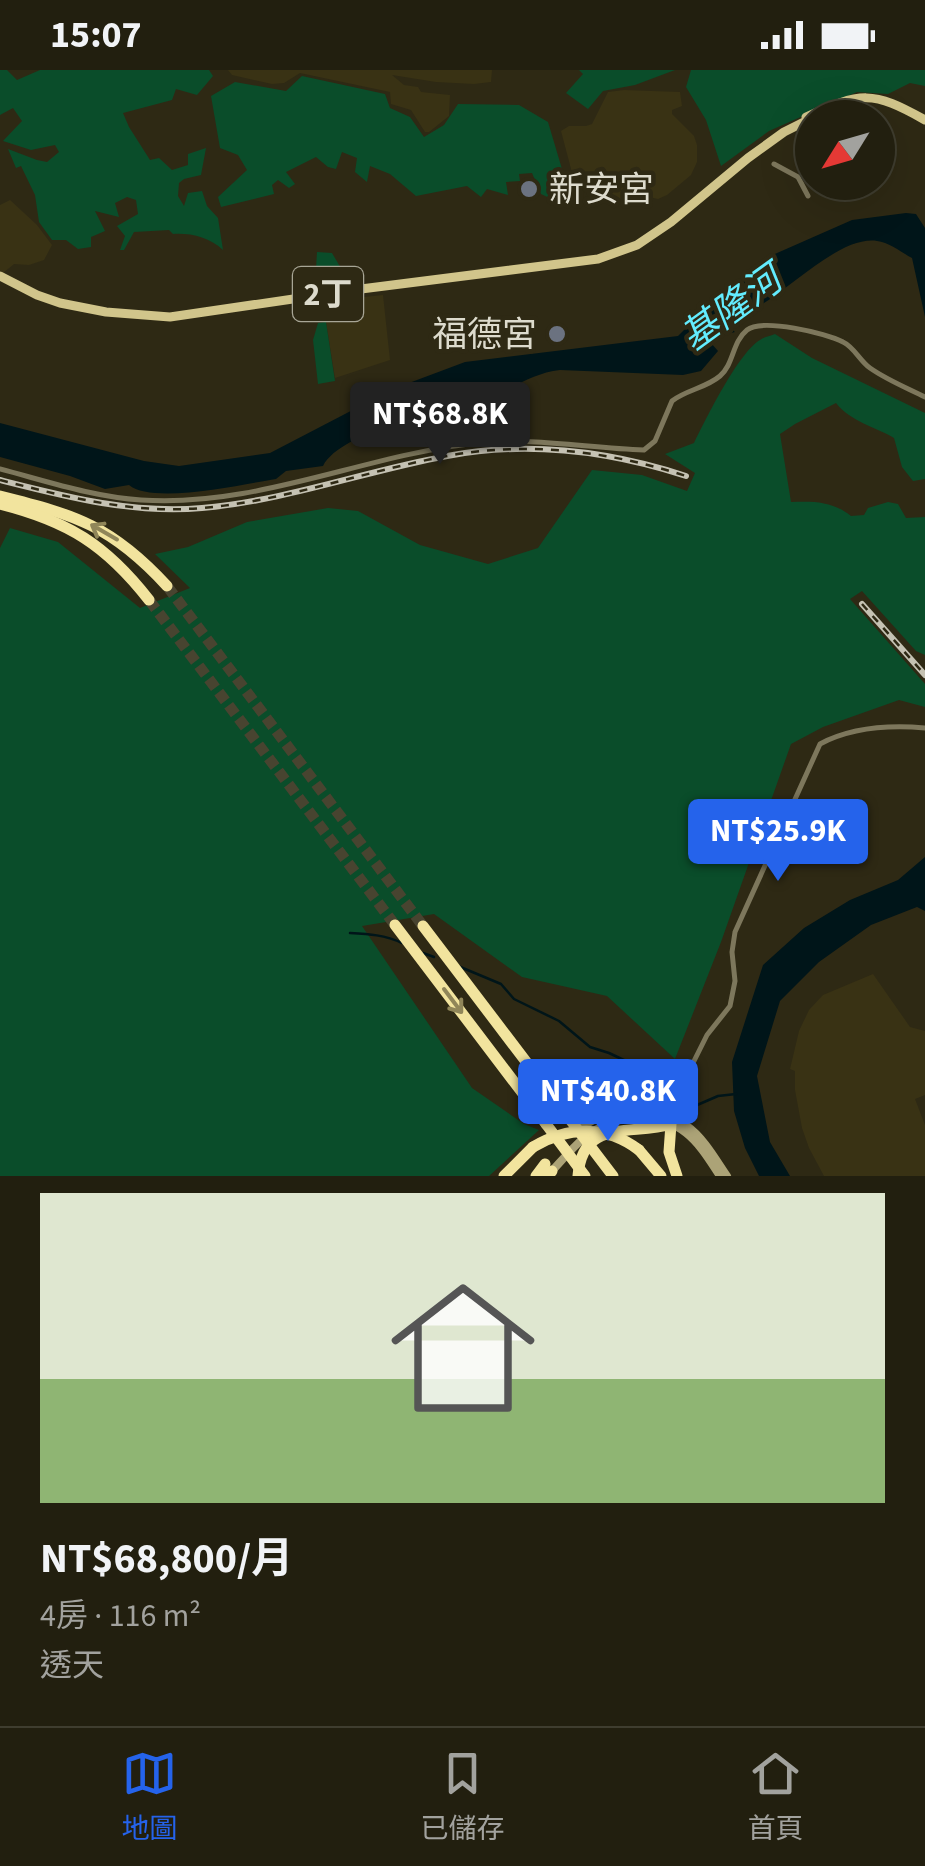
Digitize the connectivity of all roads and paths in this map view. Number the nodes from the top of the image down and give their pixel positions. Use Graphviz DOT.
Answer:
graph roads {
  1 [pos="895,109"];
  2 [pos="925,123"];
  3 [pos="795,127"];
  4 [pos="774,164"];
  5 [pos="795,175"];
  6 [pos="665,224"];
  7 [pos="0,276"];
  8 [pos="925,397"];
  9 [pos="0,469"];
  10 [pos="0,496"];
  11 [pos="0,504"];
  12 [pos="167,586"];
  13 [pos="149,600"];
  14 [pos="925,728"];
  15 [pos="395,926"];
  16 [pos="423,926"];
  17 [pos="682,1086"];
  18 [pos="645,1110"];
  19 [pos="672,1121"];
  20 [pos="548,1170"];
  21 [pos="504,1176"];
  22 [pos="536,1176"];
  23 [pos="582,1176"];
  24 [pos="612,1176"];
  25 [pos="660,1176"];
  26 [pos="677,1176"];
  27 [pos="723,1176"];
  1 -- 2 [label="main road, 2丁"];
  2 -- 6 [label="main road, 2丁"];
  3 -- 6 [label="main road, 2丁"];
  4 -- 5 [label="street"];
  6 -- 7 [label="main road, 2丁"];
  8 -- 9 [label="street"];
  12 -- 10 [label="highway, one-way"];
  11 -- 13 [label="highway"];
  14 -- 17 [label="street"];
  15 -- 23 [label="highway, one-way, bridge"];
  16 -- 24 [label="highway, bridge"];
  17 -- 18 [label="street"];
  17 -- 19 [label="street"];
  18 -- 19 [label="street"];
  18 -- 20 [label="street"];
  19 -- 20 [label="street"];
  19 -- 23 [label="highway"];
  19 -- 26 [label="highway"];
  19 -- 27 [label="street"];
  20 -- 22 [label="highway"];
  21 -- 25 [label="highway, bridge"];
}
